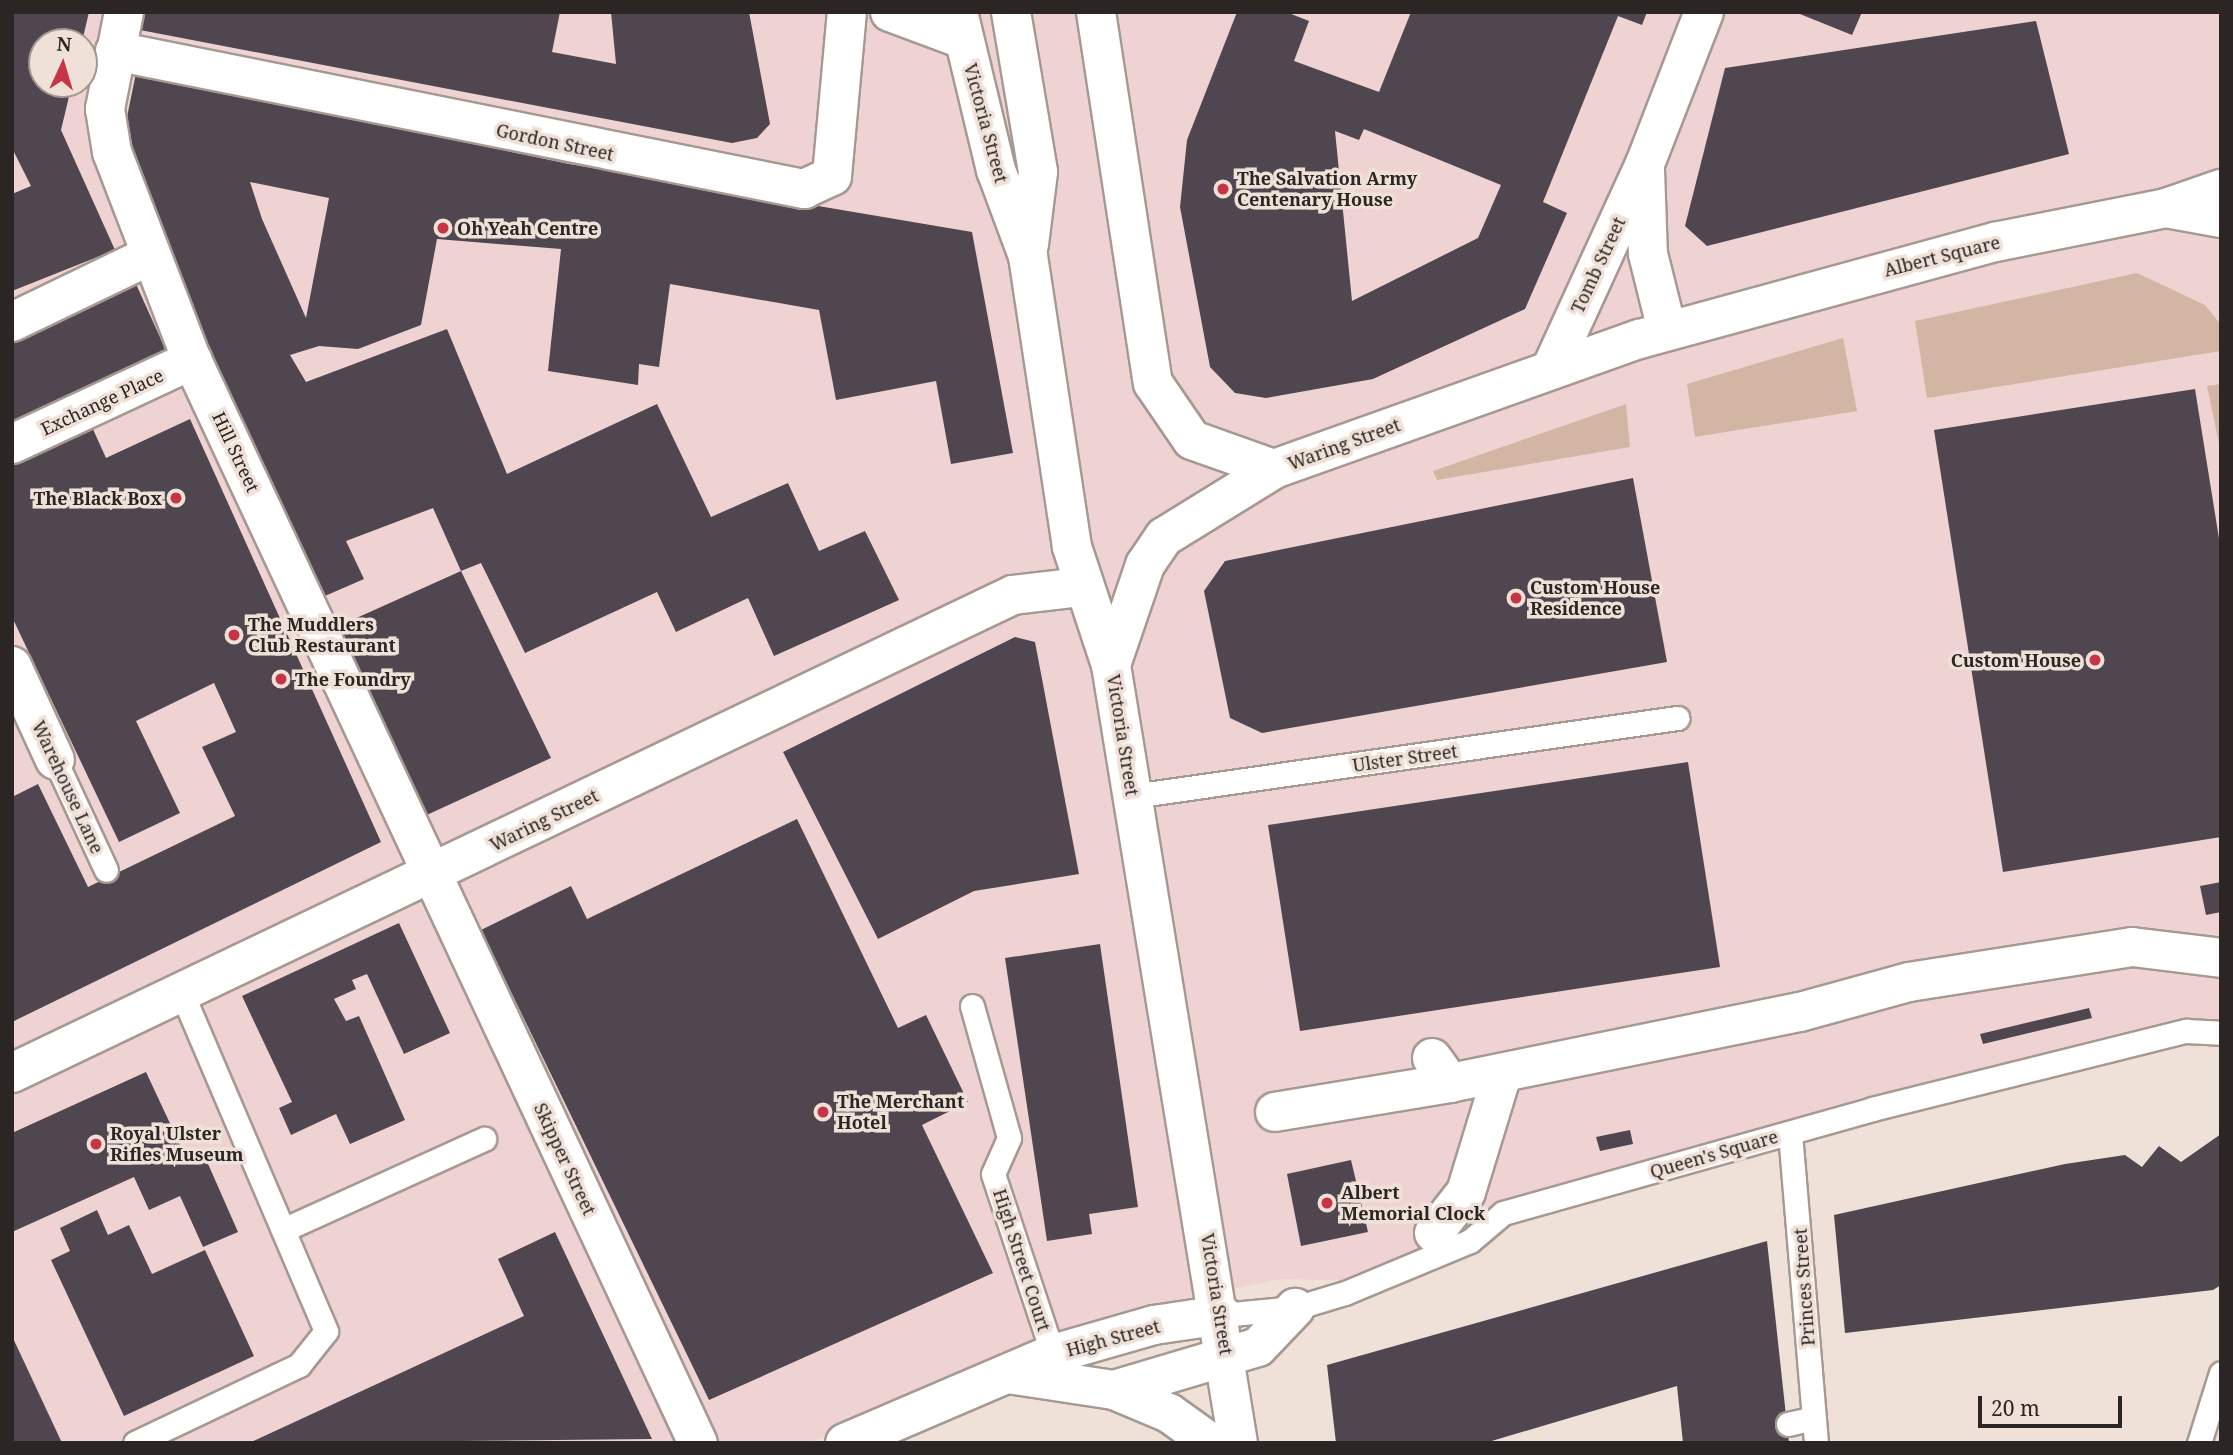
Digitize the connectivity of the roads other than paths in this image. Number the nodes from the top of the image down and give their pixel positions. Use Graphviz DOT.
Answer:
graph roads {
  1 [pos="124,12"];
  2 [pos="847,12"];
  3 [pos="890,12"];
  4 [pos="1011,12"];
  5 [pos="1096,12"];
  6 [pos="1704,12"];
  7 [pos="960,26"];
  8 [pos="116,51"];
  9 [pos="1645,164"];
  10 [pos="2221,189"];
  11 [pos="2166,208"];
  12 [pos="2221,218"];
  13 [pos="151,255"];
  14 [pos="1028,256"];
  15 [pos="14,317"];
  16 [pos="1667,330"];
  17 [pos="192,360"];
  18 [pos="1552,367"];
  19 [pos="12,444"];
  20 [pos="1274,469"];
  21 [pos="1081,587"];
  22 [pos="1111,665"];
  23 [pos="12,666"];
  24 [pos="1676,718"];
  25 [pos="55,760"];
  26 [pos="1133,796"];
  27 [pos="106,870"];
  28 [pos="434,875"];
  29 [pos="2221,958"];
  30 [pos="168,993"];
  31 [pos="972,1006"];
  32 [pos="2221,1032"];
  33 [pos="12,1073"];
  34 [pos="1502,1074"];
  35 [pos="1275,1112"];
  36 [pos="1790,1133"];
  37 [pos="484,1139"];
  38 [pos="283,1230"];
  39 [pos="1434,1233"];
  40 [pos="1295,1308"];
  41 [pos="1222,1315"];
  42 [pos="1053,1354"];
  43 [pos="1227,1356"];
  44 [pos="2221,1373"];
  45 [pos="1007,1374"];
  46 [pos="1114,1390"];
  47 [pos="1812,1418"];
  48 [pos="1788,1424"];
  49 [pos="1816,1442"];
  50 [pos="135,1443"];
  51 [pos="698,1443"];
  52 [pos="845,1443"];
  53 [pos="1211,1443"];
  54 [pos="1238,1443"];
  55 [pos="2199,1443"];
  1 -- 8 [label="street, Hill Street"];
  2 -- 8 [label="street, Gordon Street"];
  3 -- 7 [label="street"];
  4 -- 14 [label="street"];
  5 -- 20 [label="street"];
  6 -- 9 [label="street, Tomb Street"];
  7 -- 14 [label="street, Victoria Street"];
  8 -- 13 [label="street, Hill Street"];
  9 -- 16 [label="street, Tomb Street"];
  9 -- 18 [label="street, Tomb Street"];
  10 -- 11 [label="street"];
  11 -- 12 [label="street, Albert Square"];
  11 -- 16 [label="street, Albert Square"];
  13 -- 15 [label="street"];
  13 -- 17 [label="street, Hill Street"];
  14 -- 21 [label="street, Victoria Street"];
  16 -- 18 [label="street, Waring Street"];
  17 -- 19 [label="street, Exchange Place"];
  17 -- 28 [label="street, Hill Street"];
  18 -- 20 [label="street, Waring Street"];
  20 -- 22 [label="street, Waring Street"];
  21 -- 22 [label="street, Victoria Street"];
  21 -- 28 [label="street, Waring Street"];
  22 -- 26 [label="street, Victoria Street"];
  23 -- 25 [label="street, Warehouse Lane"];
  24 -- 26 [label="lane, Ulster Street"];
  25 -- 27 [label="lane, Warehouse Lane"];
  26 -- 41 [label="street, Victoria Street"];
  28 -- 30 [label="street, Waring Street"];
  28 -- 51 [label="street, Skipper Street"];
  29 -- 34 [label="street"];
  30 -- 33 [label="street, Waring Street"];
  30 -- 38 [label="lane"];
  31 -- 42 [label="lane, High Street Court"];
  32 -- 36 [label="lane, Queen's Square"];
  34 -- 35 [label="street"];
  34 -- 39 [label="street"];
  36 -- 40 [label="lane, Queen's Square"];
  36 -- 47 [label="lane, Princes Street"];
  37 -- 38 [label="lane"];
  38 -- 50 [label="lane"];
  40 -- 41 [label="lane, Queen's Square"];
  40 -- 43 [label="street"];
  41 -- 42 [label="street, High Street"];
  41 -- 43 [label="street, Victoria Street"];
  42 -- 45 [label="street, High Street"];
  43 -- 46 [label="street"];
  43 -- 54 [label="street, Victoria Street"];
  44 -- 55 [label="lane"];
  45 -- 46 [label="street, High Street"];
  45 -- 52 [label="street, High Street"];
  46 -- 53 [label="street, High Street"];
  47 -- 48 [label="lane"];
  47 -- 49 [label="lane, Princes Street"];
}
